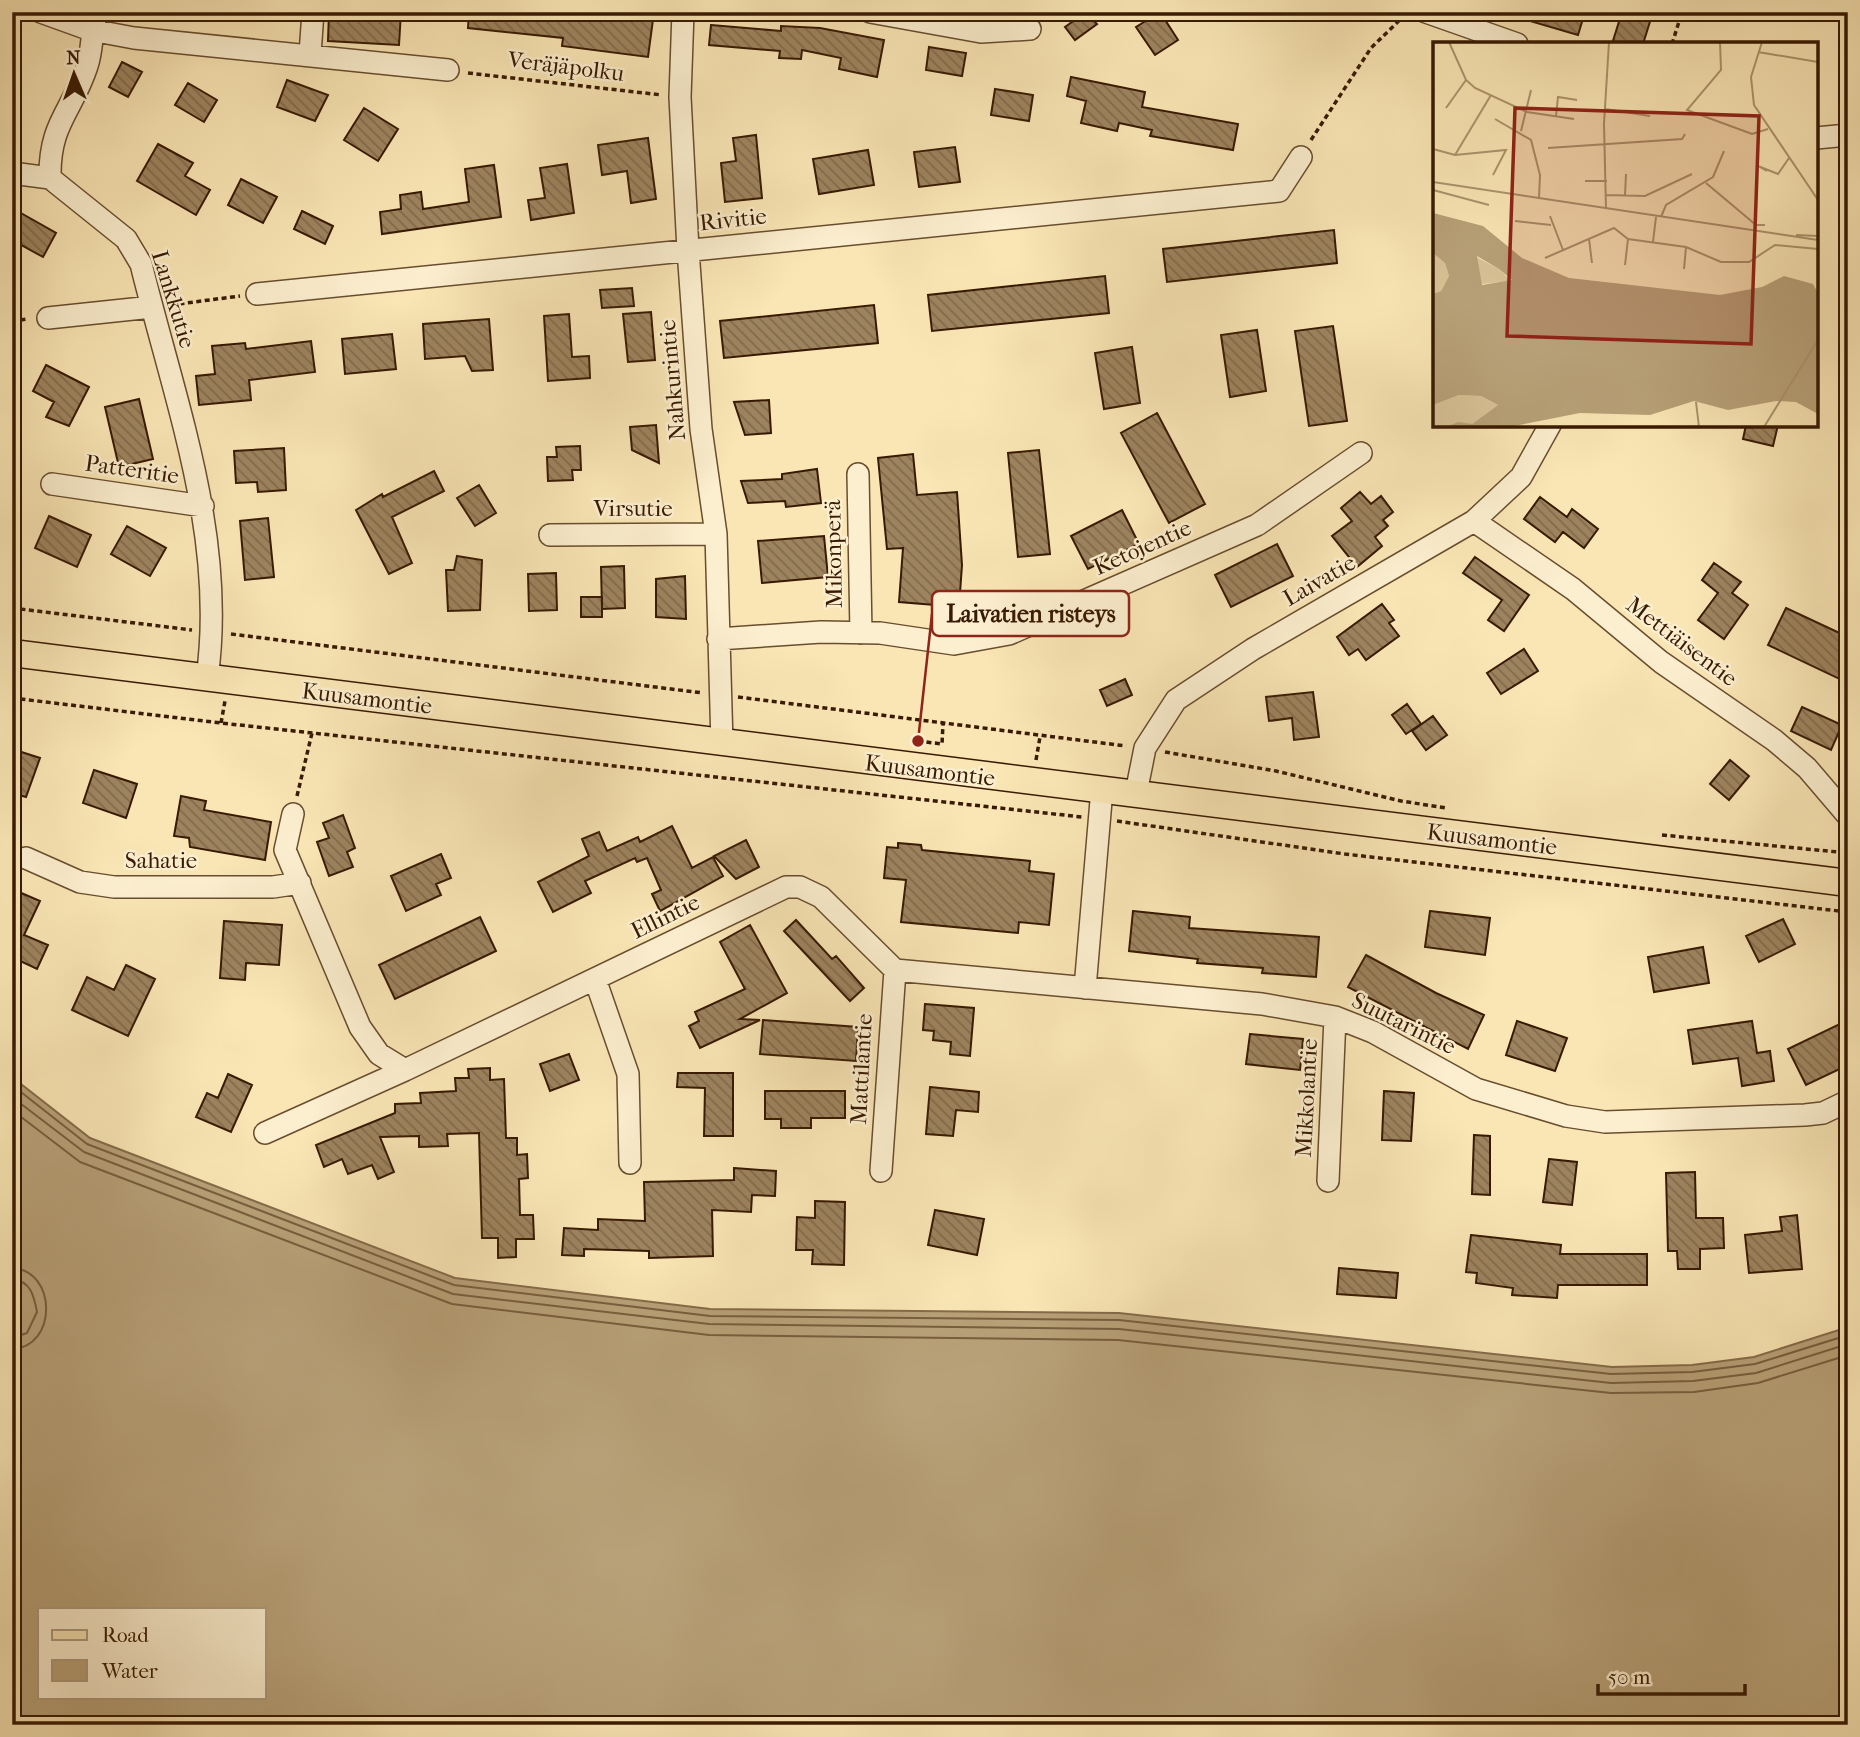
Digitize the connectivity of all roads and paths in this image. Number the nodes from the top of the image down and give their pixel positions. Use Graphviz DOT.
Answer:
graph roads {
  1 [pos="41,12"];
  2 [pos="313,12"];
  3 [pos="683,12"];
  4 [pos="870,12"];
  5 [pos="1408,12"];
  6 [pos="1426,12"];
  7 [pos="1682,12"];
  8 [pos="94,21"];
  9 [pos="1030,29"];
  10 [pos="1511,42"];
  11 [pos="1673,42"];
  12 [pos="310,54"];
  13 [pos="448,70"];
  14 [pos="680,97"];
  15 [pos="1848,135"];
  16 [pos="1818,138"];
  17 [pos="1301,157"];
  18 [pos="12,173"];
  19 [pos="50,178"];
  20 [pos="688,250"];
  21 [pos="257,293"];
  22 [pos="152,307"];
  23 [pos="48,317"];
  24 [pos="1549,427"];
  25 [pos="1361,453"];
  26 [pos="858,474"];
  27 [pos="52,484"];
  28 [pos="203,506"];
  29 [pos="1474,521"];
  30 [pos="716,534"];
  31 [pos="550,535"];
  32 [pos="12,608"];
  33 [pos="213,632"];
  34 [pos="860,633"];
  35 [pos="718,639"];
  36 [pos="12,653"];
  37 [pos="207,678"];
  38 [pos="721,695"];
  39 [pos="12,698"];
  40 [pos="943,724"];
  41 [pos="312,733"];
  42 [pos="918,741"];
  43 [pos="722,744"];
  44 [pos="1145,748"];
  45 [pos="1102,789"];
  46 [pos="1136,793"];
  47 [pos="1454,809"];
  48 [pos="293,814"];
  49 [pos="1848,816"];
  50 [pos="1100,819"];
  51 [pos="1244,826"];
  52 [pos="1656,834"];
  53 [pos="1243,839"];
  54 [pos="1848,853"];
  55 [pos="26,859"];
  56 [pos="300,883"];
  57 [pos="1848,883"];
  58 [pos="1848,912"];
  59 [pos="895,971"];
  60 [pos="595,979"];
  61 [pos="1085,988"];
  62 [pos="1335,1017"];
  63 [pos="405,1070"];
  64 [pos="1848,1101"];
  65 [pos="265,1133"];
  66 [pos="630,1163"];
  67 [pos="881,1171"];
  68 [pos="1328,1181"];
  1 -- 8 [label="street"];
  2 -- 12 [label="street"];
  3 -- 14 [label="street, Nahkurintie"];
  4 -- 9 [label="street"];
  5 -- 17 [label="path"];
  6 -- 10 [label="street"];
  7 -- 11 [label="path"];
  8 -- 12 [label="street"];
  8 -- 19 [label="street"];
  12 -- 13 [label="street"];
  13 -- 14 [label="path, Veräjäpolku"];
  14 -- 20 [label="street, Nahkurintie"];
  15 -- 16 [label="street"];
  17 -- 20 [label="street, Rivitie"];
  18 -- 19 [label="street"];
  19 -- 22 [label="street, Lankkutie"];
  20 -- 21 [label="street, Rivitie"];
  20 -- 30 [label="street, Nahkurintie"];
  21 -- 22 [label="path"];
  22 -- 23 [label="street"];
  22 -- 28 [label="street, Lankkutie"];
  24 -- 29 [label="street, Laivatie"];
  25 -- 34 [label="street, Ketojentie"];
  26 -- 34 [label="street, Mikonperä"];
  27 -- 28 [label="street, Patteritie"];
  28 -- 33 [label="street, Lankkutie"];
  29 -- 44 [label="street, Laivatie"];
  29 -- 49 [label="street, Mettiäisentie"];
  30 -- 31 [label="street, Virsutie"];
  30 -- 35 [label="street, Nahkurintie"];
  32 -- 33 [label="path"];
  33 -- 37 [label="street, Lankkutie"];
  33 -- 38 [label="path"];
  34 -- 35 [label="street, Ketojentie"];
  35 -- 38 [label="street, Nahkurintie"];
  36 -- 37 [label="main road, Kuusamontie"];
  37 -- 43 [label="main road, Kuusamontie"];
  38 -- 40 [label="path"];
  38 -- 43 [label="street, Nahkurintie"];
  39 -- 41 [label="path"];
  40 -- 42 [label="path"];
  40 -- 44 [label="path"];
  41 -- 48 [label="path"];
  41 -- 50 [label="path"];
  43 -- 45 [label="main road, Kuusamontie"];
  44 -- 46 [label="street, Laivatie"];
  44 -- 47 [label="path"];
  45 -- 46 [label="main road, Kuusamontie"];
  45 -- 50 [label="street"];
  46 -- 57 [label="main road, Kuusamontie"];
  48 -- 56 [label="street"];
  50 -- 53 [label="path"];
  50 -- 61 [label="street"];
  51 -- 53 [label="path"];
  52 -- 54 [label="path"];
  53 -- 58 [label="path"];
  55 -- 56 [label="street, Sahatie"];
  56 -- 63 [label="street"];
  59 -- 60 [label="street, Ellintie"];
  59 -- 61 [label="street"];
  59 -- 67 [label="street, Mattilantie"];
  60 -- 63 [label="street, Ellintie"];
  60 -- 66 [label="street"];
  61 -- 62 [label="street, Suutarintie"];
  62 -- 64 [label="street, Suutarintie"];
  62 -- 68 [label="street, Mikkolantie"];
  63 -- 65 [label="street, Ellintie"];
}
